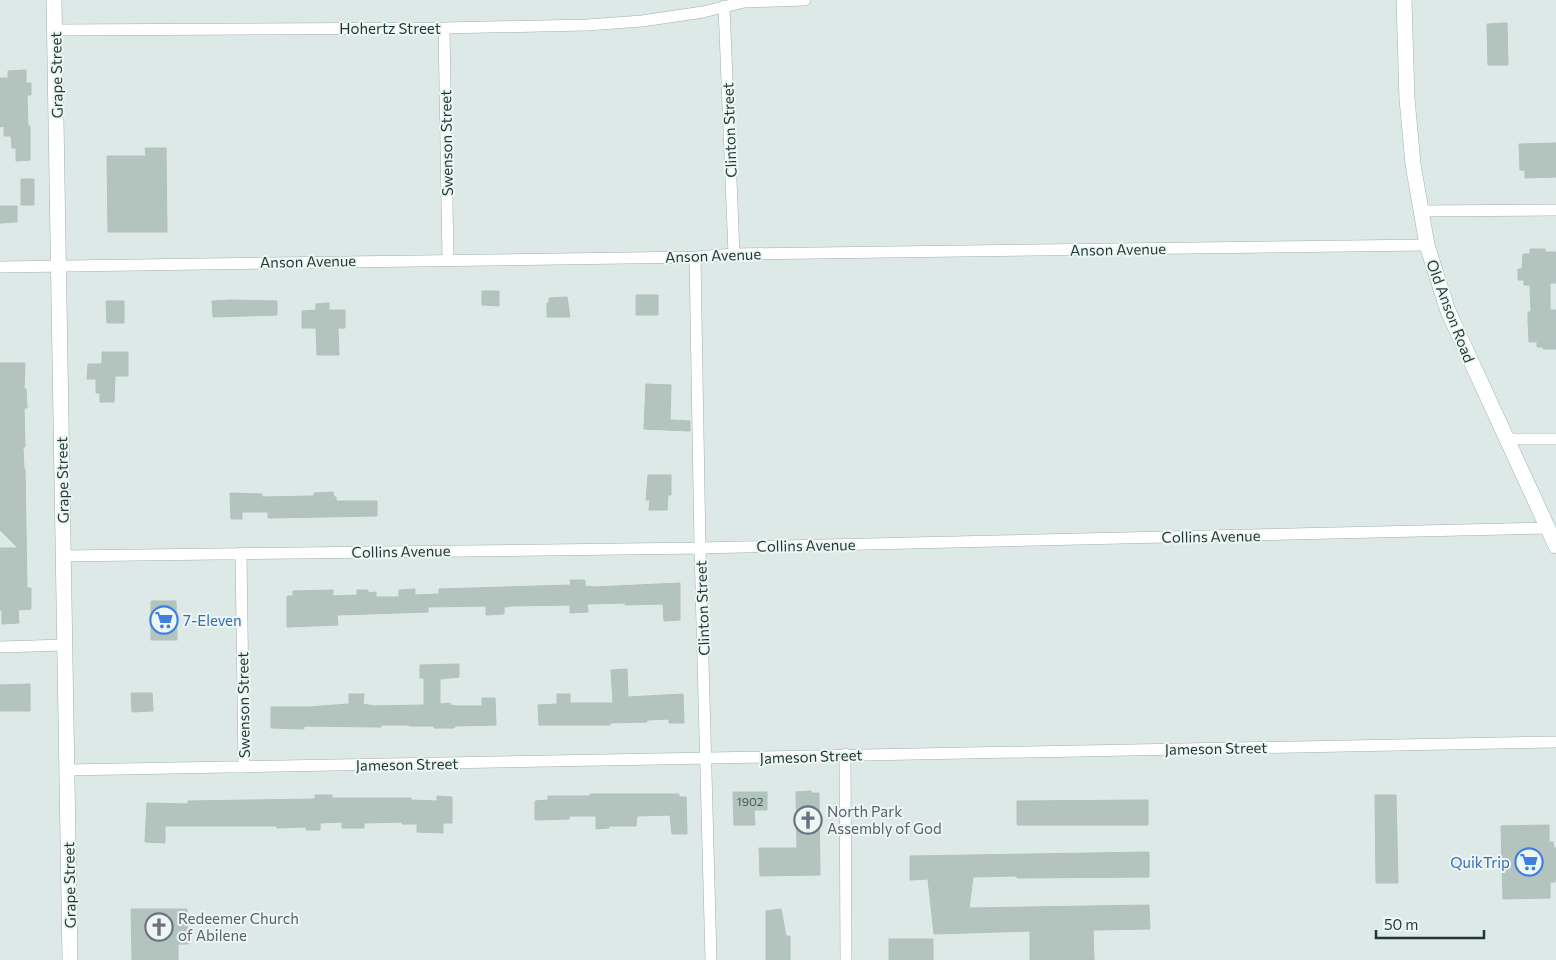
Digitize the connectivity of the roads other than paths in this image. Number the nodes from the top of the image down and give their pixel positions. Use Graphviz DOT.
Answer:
graph roads {
  1 [pos="54,0"];
  2 [pos="805,0"];
  3 [pos="1404,0"];
  4 [pos="724,6"];
  5 [pos="444,28"];
  6 [pos="55,30"];
  7 [pos="1556,210"];
  8 [pos="1420,211"];
  9 [pos="1427,245"];
  10 [pos="734,254"];
  11 [pos="694,257"];
  12 [pos="448,259"];
  13 [pos="59,265"];
  14 [pos="0,267"];
  15 [pos="1508,439"];
  16 [pos="1556,439"];
  17 [pos="1548,528"];
  18 [pos="1556,546"];
  19 [pos="700,548"];
  20 [pos="241,553"];
  21 [pos="64,556"];
  22 [pos="65,645"];
  23 [pos="0,647"];
  24 [pos="1556,742"];
  25 [pos="845,754"];
  26 [pos="706,759"];
  27 [pos="244,767"];
  28 [pos="67,770"];
  29 [pos="70,960"];
  30 [pos="711,960"];
  31 [pos="846,960"];
  1 -- 6 [label="street, Grape Street"];
  2 -- 4 [label="street, Hohertz Street"];
  3 -- 8 [label="street, Old Anson Road"];
  4 -- 5 [label="street, Hohertz Street"];
  4 -- 10 [label="street, Clinton Street"];
  5 -- 6 [label="street, Hohertz Street"];
  5 -- 12 [label="street, Swenson Street"];
  6 -- 13 [label="street, Grape Street"];
  7 -- 8 [label="street"];
  8 -- 9 [label="street, Old Anson Road"];
  9 -- 10 [label="street, Anson Avenue"];
  9 -- 15 [label="street, Old Anson Road"];
  10 -- 11 [label="street, Anson Avenue"];
  11 -- 12 [label="street, Anson Avenue"];
  11 -- 19 [label="street, Clinton Street"];
  12 -- 13 [label="street, Anson Avenue"];
  13 -- 14 [label="street, Anson Avenue"];
  13 -- 21 [label="street, Grape Street"];
  15 -- 16 [label="street"];
  15 -- 17 [label="street, Old Anson Road"];
  17 -- 18 [label="street, Old Anson Road"];
  17 -- 19 [label="street, Collins Avenue"];
  19 -- 20 [label="street, Collins Avenue"];
  19 -- 26 [label="street, Clinton Street"];
  20 -- 21 [label="street, Collins Avenue"];
  20 -- 27 [label="street, Swenson Street"];
  21 -- 22 [label="street, Grape Street"];
  22 -- 23 [label="street"];
  22 -- 28 [label="street, Grape Street"];
  24 -- 25 [label="street, Jameson Street"];
  25 -- 26 [label="street, Jameson Street"];
  25 -- 31 [label="street"];
  26 -- 27 [label="street, Jameson Street"];
  26 -- 30 [label="street, Clinton Street"];
  27 -- 28 [label="street, Jameson Street"];
  28 -- 29 [label="street, Grape Street"];
}
